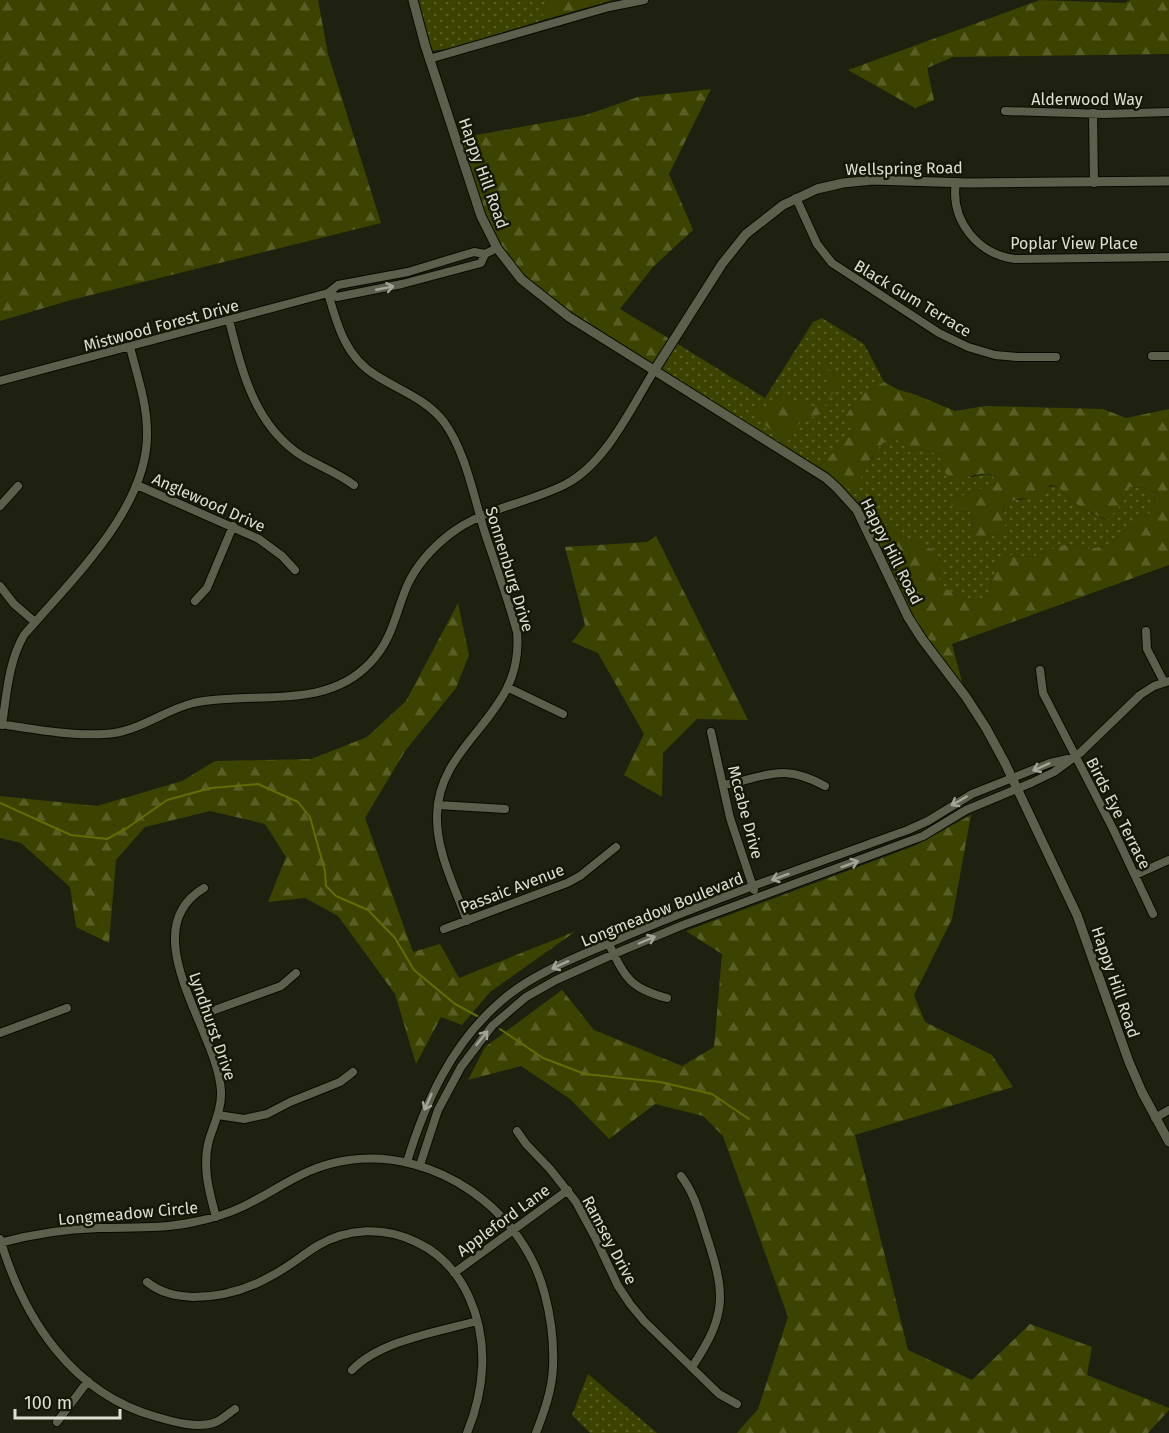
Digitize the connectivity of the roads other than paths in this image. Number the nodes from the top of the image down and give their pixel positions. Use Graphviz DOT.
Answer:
graph roads {
  1 [pos="413,0"];
  2 [pos="644,0"];
  3 [pos="429,59"];
  4 [pos="1005,111"];
  5 [pos="1169,112"];
  6 [pos="1094,113"];
  7 [pos="956,182"];
  8 [pos="1169,182"];
  9 [pos="1094,183"];
  10 [pos="796,198"];
  11 [pos="497,248"];
  12 [pos="1169,257"];
  13 [pos="328,293"];
  14 [pos="229,320"];
  15 [pos="130,347"];
  16 [pos="1152,356"];
  17 [pos="1169,356"];
  18 [pos="1056,357"];
  19 [pos="654,371"];
  20 [pos="0,381"];
  21 [pos="137,485"];
  22 [pos="354,485"];
  23 [pos="18,486"];
  24 [pos="0,506"];
  25 [pos="480,517"];
  26 [pos="233,526"];
  27 [pos="295,570"];
  28 [pos="0,586"];
  29 [pos="195,601"];
  30 [pos="35,622"];
  31 [pos="1146,631"];
  32 [pos="1040,670"];
  33 [pos="1167,682"];
  34 [pos="509,688"];
  35 [pos="563,714"];
  36 [pos="1,724"];
  37 [pos="711,732"];
  38 [pos="1072,758"];
  39 [pos="1013,779"];
  40 [pos="723,785"];
  41 [pos="825,786"];
  42 [pos="1018,790"];
  43 [pos="438,805"];
  44 [pos="505,809"];
  45 [pos="616,847"];
  46 [pos="1169,860"];
  47 [pos="1135,874"];
  48 [pos="753,887"];
  49 [pos="204,888"];
  50 [pos="757,898"];
  51 [pos="1153,914"];
  52 [pos="467,921"];
  53 [pos="444,929"];
  54 [pos="609,944"];
  55 [pos="614,954"];
  56 [pos="296,973"];
  57 [pos="667,998"];
  58 [pos="67,1008"];
  59 [pos="198,1016"];
  60 [pos="0,1033"];
  61 [pos="353,1072"];
  62 [pos="1169,1110"];
  63 [pos="218,1115"];
  64 [pos="1155,1118"];
  65 [pos="517,1131"];
  66 [pos="1169,1142"];
  67 [pos="407,1162"];
  68 [pos="420,1165"];
  69 [pos="681,1176"];
  70 [pos="568,1190"];
  71 [pos="216,1217"];
  72 [pos="513,1230"];
  73 [pos="0,1241"];
  74 [pos="454,1273"];
  75 [pos="147,1282"];
  76 [pos="477,1321"];
  77 [pos="692,1366"];
  78 [pos="352,1370"];
  79 [pos="88,1381"];
  80 [pos="737,1404"];
  81 [pos="235,1409"];
  82 [pos="57,1422"];
  83 [pos="467,1433"];
  84 [pos="536,1433"];
  1 -- 3 [label="street, Happy Hill Road"];
  2 -- 3 [label="street"];
  3 -- 11 [label="street, Happy Hill Road"];
  4 -- 6 [label="street, Alderwood Way"];
  5 -- 6 [label="street, Alderwood Way"];
  6 -- 9 [label="street"];
  7 -- 9 [label="street, Wellspring Road"];
  7 -- 10 [label="street, Wellspring Road"];
  7 -- 12 [label="street, Poplar View Place"];
  8 -- 9 [label="street, Wellspring Road"];
  10 -- 18 [label="street, Black Gum Terrace"];
  10 -- 19 [label="street, Wellspring Road"];
  11 -- 13 [label="street, Mistwood Forest Drive"];
  11 -- 19 [label="street, Happy Hill Road"];
  13 -- 14 [label="street, Mistwood Forest Drive"];
  13 -- 25 [label="street, Sonnenburg Drive"];
  14 -- 15 [label="street, Mistwood Forest Drive"];
  14 -- 22 [label="street"];
  15 -- 20 [label="street, Mistwood Forest Drive"];
  15 -- 21 [label="street"];
  16 -- 17 [label="street"];
  19 -- 25 [label="street"];
  19 -- 39 [label="street, Happy Hill Road"];
  21 -- 26 [label="street, Anglewood Drive"];
  21 -- 30 [label="street"];
  23 -- 24 [label="street"];
  25 -- 34 [label="street, Sonnenburg Drive"];
  25 -- 36 [label="street"];
  26 -- 27 [label="street, Anglewood Drive"];
  26 -- 29 [label="street"];
  28 -- 30 [label="street"];
  30 -- 36 [label="street"];
  31 -- 33 [label="street"];
  32 -- 38 [label="street, Birds Eye Terrace"];
  33 -- 38 [label="street, Longmeadow Boulevard"];
  34 -- 35 [label="street"];
  34 -- 43 [label="street, Sonnenburg Drive"];
  37 -- 40 [label="street, Mccabe Drive"];
  38 -- 39 [label="street, Longmeadow Boulevard, one-way"];
  38 -- 42 [label="street, Longmeadow Boulevard"];
  38 -- 47 [label="street, Birds Eye Terrace"];
  39 -- 42 [label="street, Happy Hill Road"];
  39 -- 48 [label="street, Longmeadow Boulevard, one-way"];
  40 -- 41 [label="street"];
  40 -- 48 [label="street, Mccabe Drive"];
  50 -- 42 [label="street, Longmeadow Boulevard, one-way"];
  42 -- 64 [label="street, Happy Hill Road"];
  43 -- 44 [label="street"];
  43 -- 52 [label="street, Sonnenburg Drive"];
  45 -- 52 [label="street, Passaic Avenue"];
  46 -- 47 [label="street"];
  47 -- 51 [label="street, Birds Eye Terrace"];
  48 -- 50 [label="street, Mccabe Drive"];
  48 -- 54 [label="street, Longmeadow Boulevard"];
  49 -- 59 [label="street, Lyndhurst Drive"];
  55 -- 50 [label="street, Longmeadow Boulevard, one-way"];
  52 -- 53 [label="street, Passaic Avenue"];
  54 -- 55 [label="street"];
  54 -- 67 [label="street, Longmeadow Boulevard, one-way"];
  55 -- 57 [label="street"];
  68 -- 55 [label="street, Longmeadow Boulevard, one-way"];
  56 -- 59 [label="street"];
  58 -- 60 [label="street"];
  59 -- 63 [label="street, Lyndhurst Drive"];
  61 -- 63 [label="street"];
  62 -- 64 [label="street"];
  63 -- 71 [label="street, Lyndhurst Drive"];
  64 -- 66 [label="street, Happy Hill Road"];
  65 -- 70 [label="street, Ramsey Drive"];
  67 -- 68 [label="street, Longmeadow Circle"];
  67 -- 71 [label="street, Longmeadow Circle"];
  68 -- 72 [label="street, Longmeadow Circle"];
  69 -- 77 [label="street"];
  70 -- 72 [label="street, Appleford Lane"];
  70 -- 77 [label="street, Ramsey Drive"];
  71 -- 73 [label="street, Longmeadow Circle"];
  72 -- 74 [label="street, Appleford Lane"];
  72 -- 84 [label="street, Longmeadow Circle"];
  73 -- 79 [label="street"];
  74 -- 75 [label="street"];
  74 -- 76 [label="street"];
  76 -- 78 [label="street"];
  76 -- 83 [label="street"];
  77 -- 80 [label="street, Ramsey Drive"];
  79 -- 81 [label="street"];
  79 -- 82 [label="street"];
}
